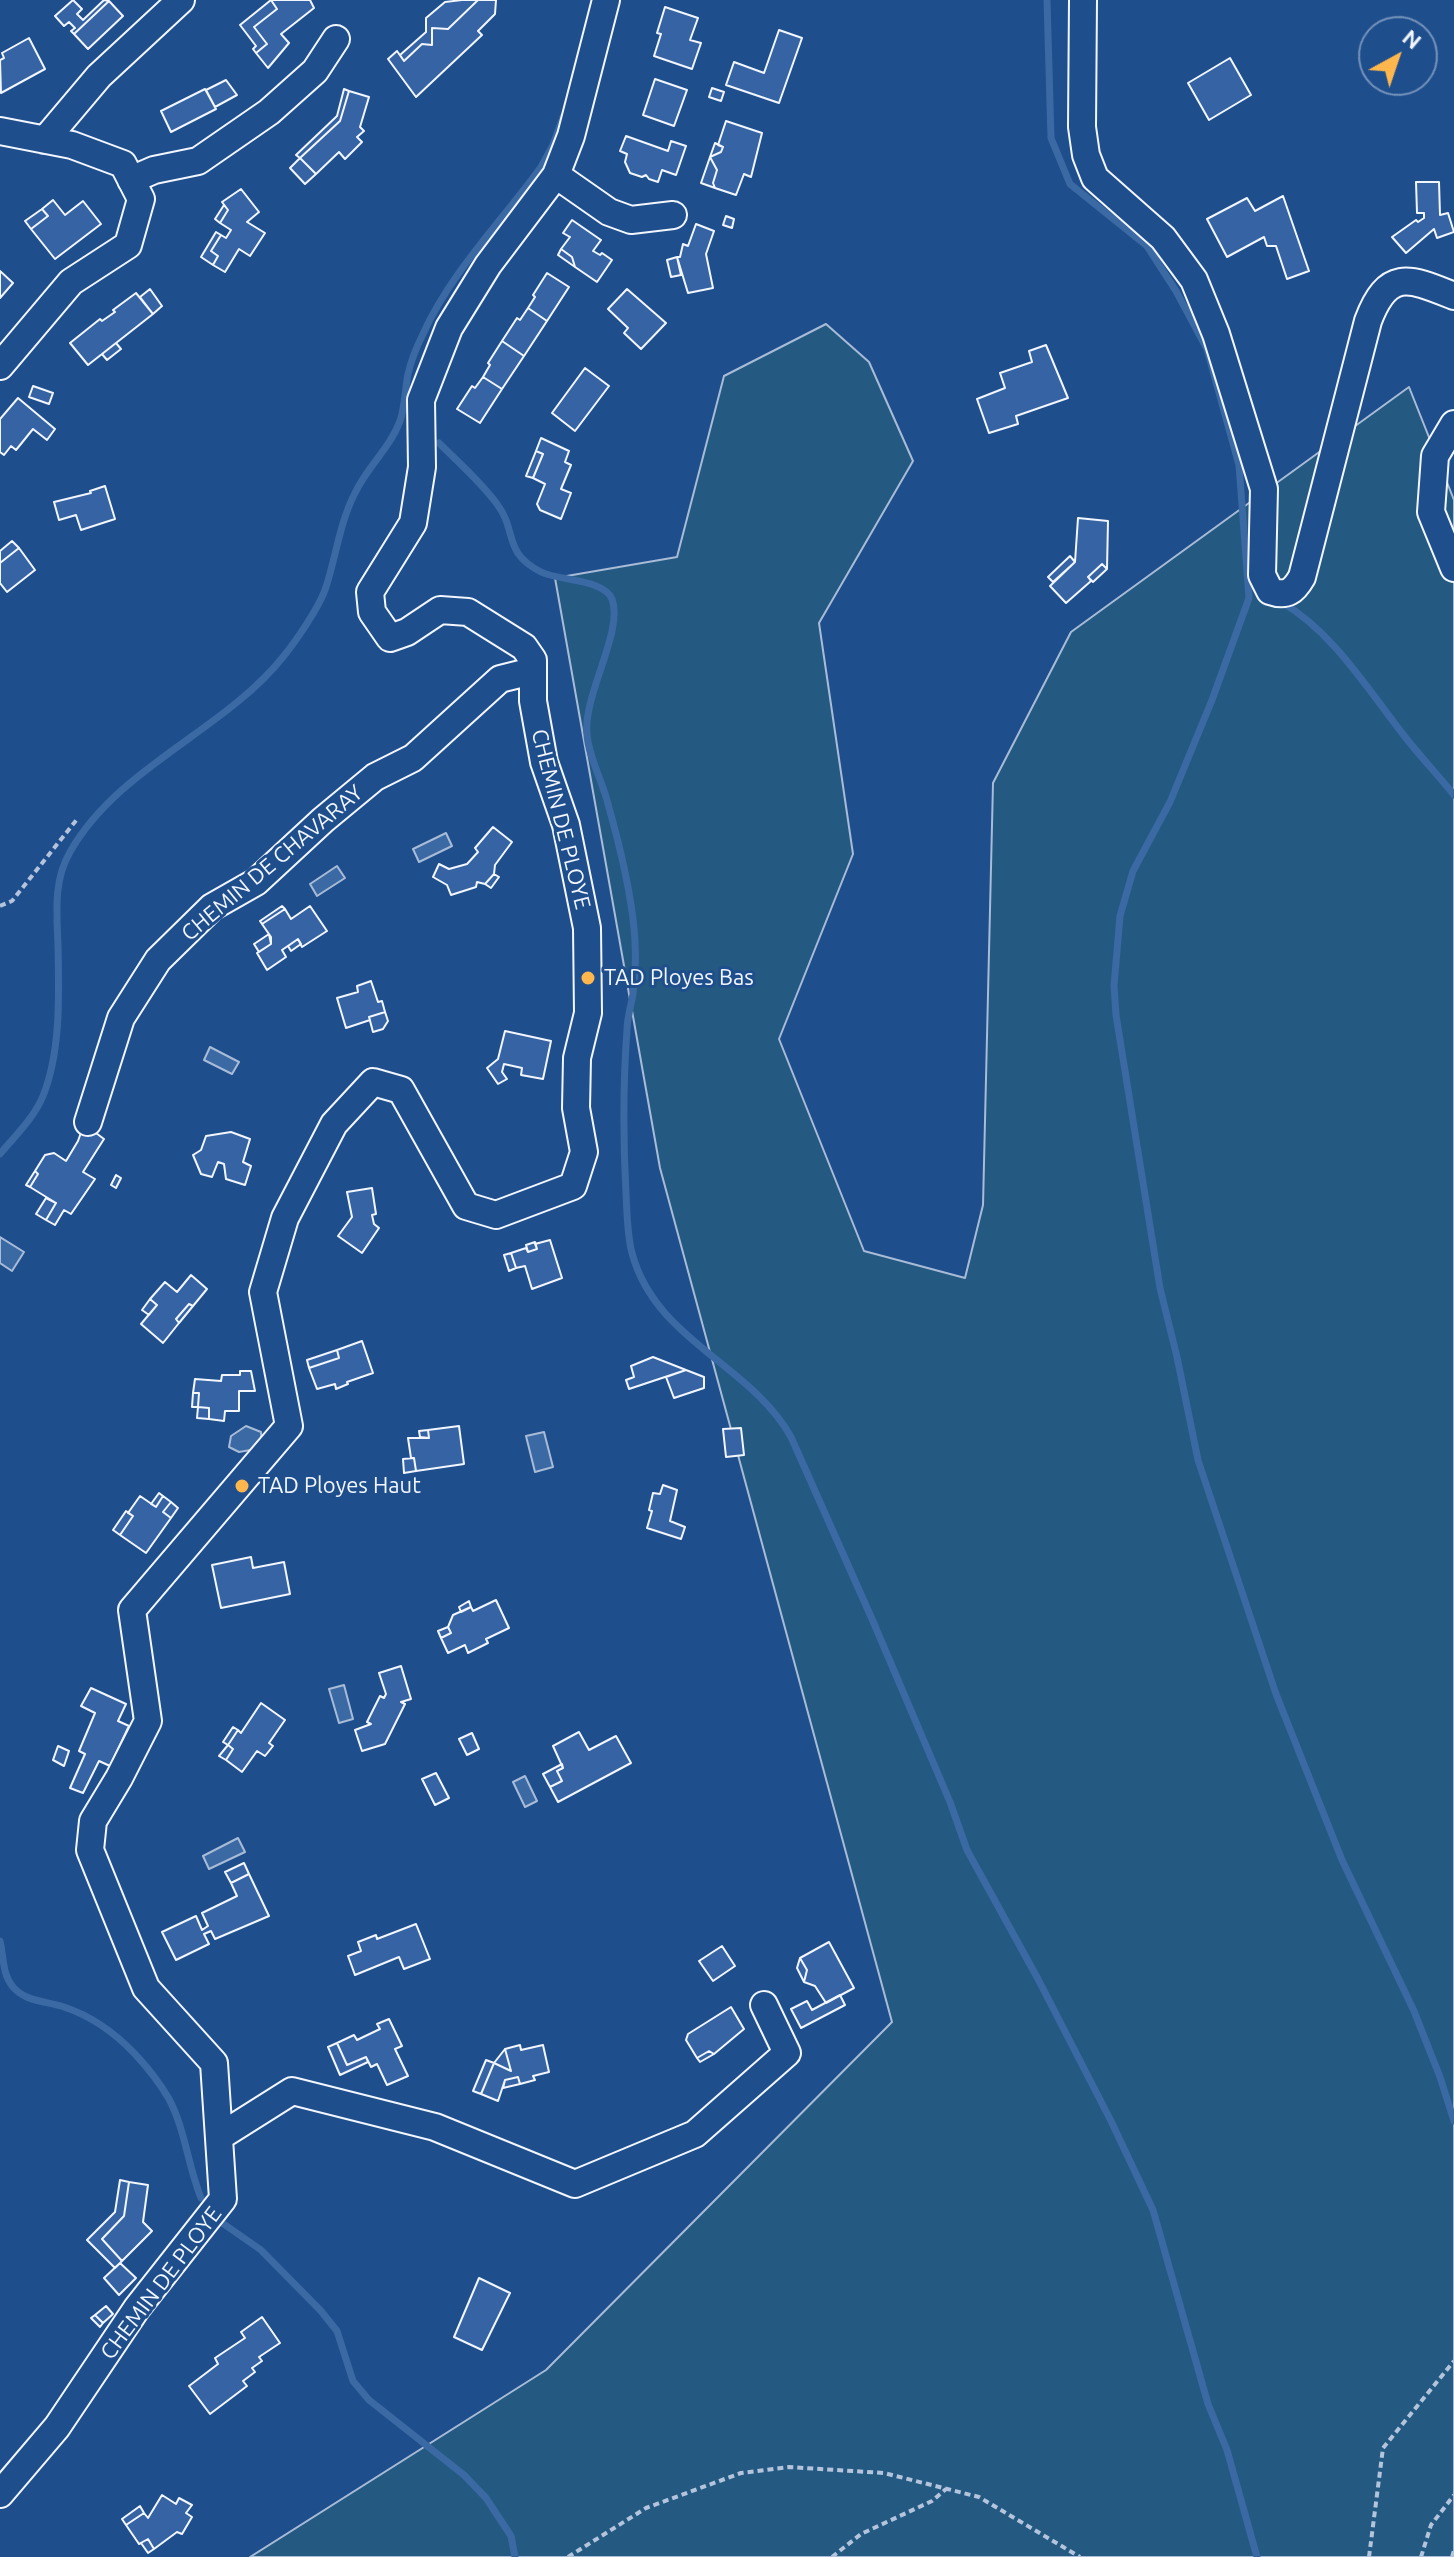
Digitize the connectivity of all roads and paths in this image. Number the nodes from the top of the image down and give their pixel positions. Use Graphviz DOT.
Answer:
graph roads {
  1 [pos="181,0"];
  2 [pos="606,0"];
  3 [pos="1083,0"];
  4 [pos="336,39"];
  5 [pos="0,131"];
  6 [pos="45,140"];
  7 [pos="556,175"];
  8 [pos="131,180"];
  9 [pos="673,215"];
  10 [pos="1454,296"];
  11 [pos="0,366"];
  12 [pos="1454,424"];
  13 [pos="1454,568"];
  14 [pos="532,671"];
  15 [pos="78,818"];
  16 [pos="0,906"];
  17 [pos="88,1122"];
  18 [pos="764,2005"];
  19 [pos="219,2137"];
  20 [pos="1454,2361"];
  21 [pos="946,2489"];
  22 [pos="0,2494"];
  23 [pos="1454,2495"];
  24 [pos="1454,2550"];
  25 [pos="568,2557"];
  26 [pos="832,2557"];
  27 [pos="1080,2557"];
  28 [pos="1369,2557"];
  29 [pos="1421,2557"];
  30 [pos="1452,2557"];
  1 -- 6 [label="street"];
  2 -- 7 [label="street, CHEMIN DE PLOYE"];
  3 -- 10 [label="street"];
  4 -- 8 [label="street"];
  5 -- 6 [label="street"];
  6 -- 8 [label="street"];
  7 -- 9 [label="street"];
  7 -- 14 [label="street, CHEMIN DE PLOYE"];
  8 -- 11 [label="street"];
  12 -- 13 [label="street"];
  14 -- 17 [label="street, CHEMIN DE CHAVARAY"];
  14 -- 19 [label="street, CHEMIN DE PLOYE"];
  15 -- 16 [label="path"];
  18 -- 19 [label="street"];
  19 -- 22 [label="street, CHEMIN DE PLOYE"];
  20 -- 28 [label="path"];
  21 -- 25 [label="path"];
  21 -- 26 [label="path"];
  21 -- 27 [label="path"];
  23 -- 29 [label="path"];
  24 -- 30 [label="path"];
}
